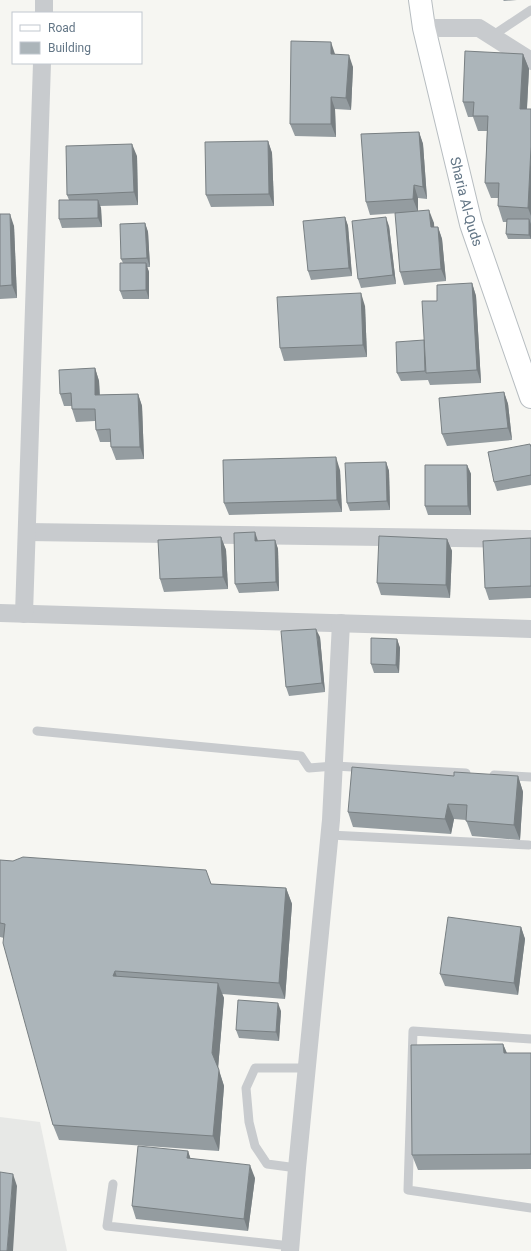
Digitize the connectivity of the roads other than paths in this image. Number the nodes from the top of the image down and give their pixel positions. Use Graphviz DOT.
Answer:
graph roads {
  1 [pos="44,0"];
  2 [pos="420,0"];
  3 [pos="531,10"];
  4 [pos="44,12"];
  5 [pos="424,28"];
  6 [pos="492,36"];
  7 [pos="531,61"];
  8 [pos="42,64"];
  9 [pos="531,397"];
  10 [pos="27,532"];
  11 [pos="531,539"];
  12 [pos="0,613"];
  13 [pos="24,614"];
  14 [pos="341,623"];
  15 [pos="531,629"];
  16 [pos="37,731"];
  17 [pos="334,766"];
  18 [pos="531,777"];
  19 [pos="330,834"];
  20 [pos="529,845"];
  21 [pos="531,1039"];
  22 [pos="307,1068"];
  23 [pos="297,1168"];
  24 [pos="113,1184"];
  25 [pos="531,1208"];
  26 [pos="291,1249"];
  1 -- 4 [label="street"];
  2 -- 5 [label="main road, Sharia Al-Quds"];
  3 -- 6 [label="lane"];
  5 -- 6 [label="street"];
  5 -- 9 [label="main road, Sharia Al-Quds"];
  6 -- 7 [label="street"];
  8 -- 10 [label="street"];
  10 -- 11 [label="street"];
  10 -- 13 [label="street"];
  12 -- 13 [label="street"];
  13 -- 14 [label="street"];
  14 -- 15 [label="street"];
  14 -- 17 [label="street"];
  16 -- 17 [label="lane"];
  17 -- 18 [label="lane"];
  17 -- 19 [label="street"];
  19 -- 20 [label="lane"];
  19 -- 22 [label="street"];
  21 -- 25 [label="lane"];
  22 -- 23 [label="street"];
  22 -- 23 [label="lane"];
  23 -- 26 [label="street"];
  24 -- 26 [label="lane"];
}
